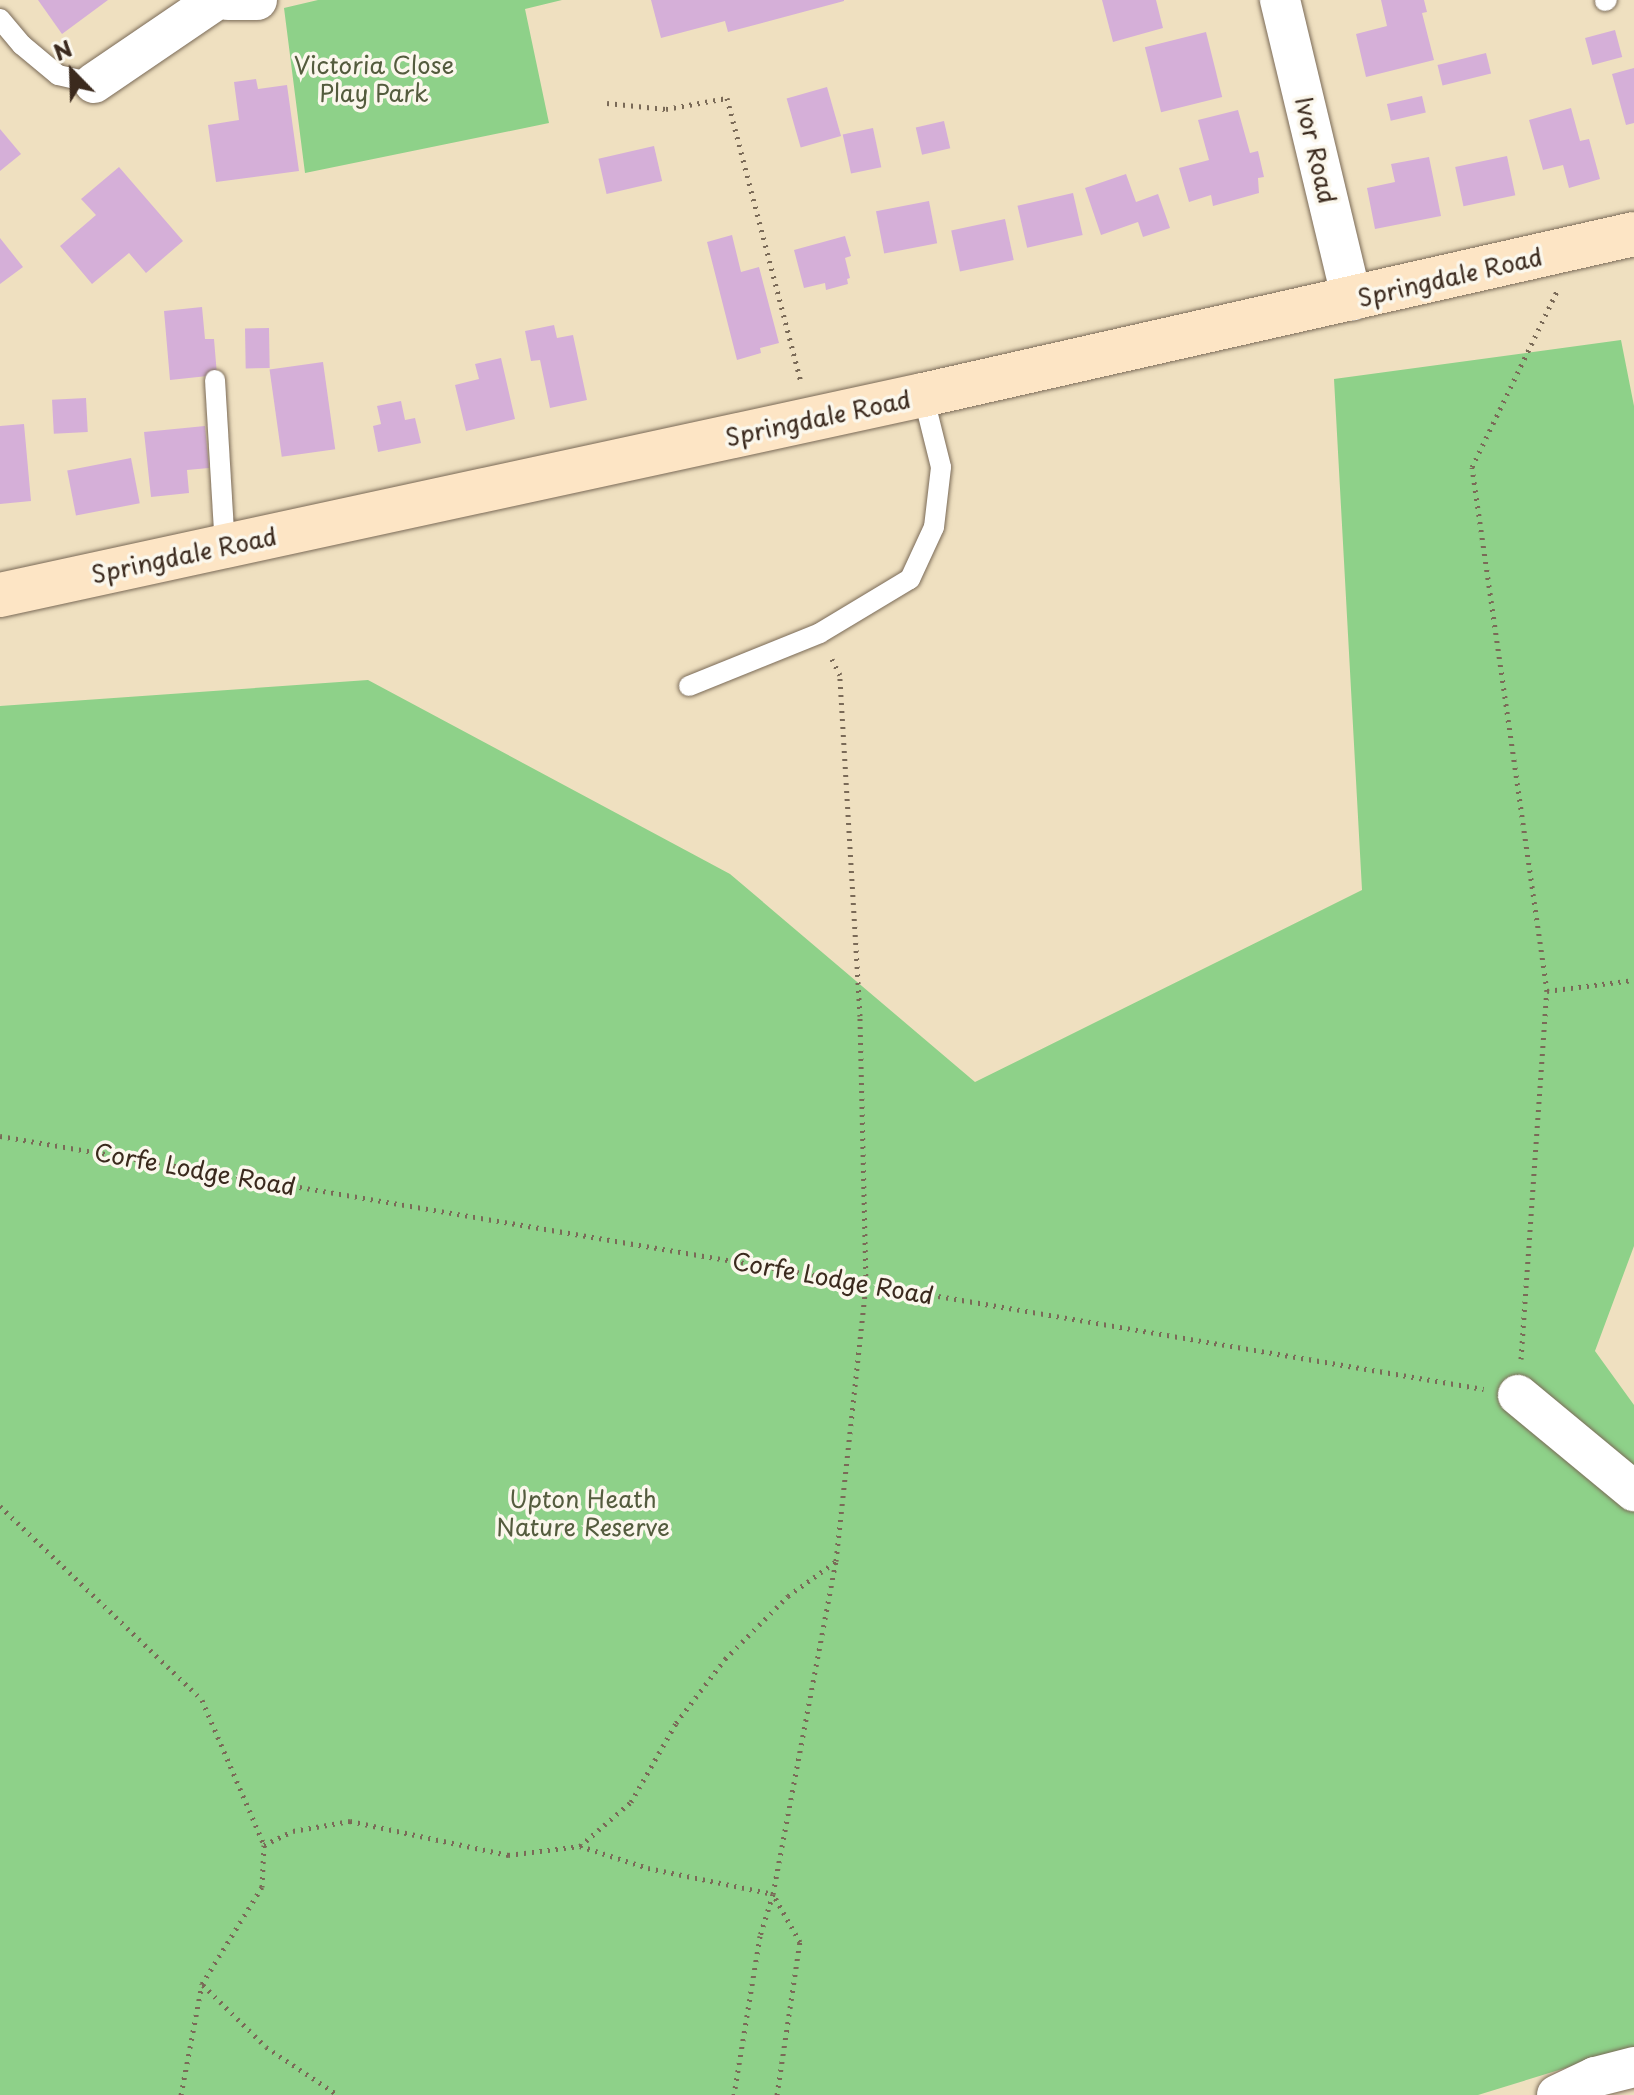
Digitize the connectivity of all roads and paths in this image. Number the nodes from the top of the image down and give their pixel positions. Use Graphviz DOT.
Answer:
graph roads {
  1 [pos="216,0"];
  2 [pos="228,0"];
  3 [pos="257,0"];
  4 [pos="1280,0"];
  5 [pos="0,19"];
  6 [pos="94,83"];
  7 [pos="607,103"];
  8 [pos="1634,234"];
  9 [pos="1578,247"];
  10 [pos="1352,300"];
  11 [pos="215,380"];
  12 [pos="923,395"];
  13 [pos="810,419"];
  14 [pos="225,546"];
  15 [pos="0,595"];
  16 [pos="820,633"];
  17 [pos="689,686"];
  18 [pos="1634,980"];
  19 [pos="1547,991"];
  20 [pos="0,1136"];
  21 [pos="866,1284"];
  22 [pos="1518,1395"];
  23 [pos="1634,1491"];
  24 [pos="0,1506"];
  25 [pos="836,1561"];
  26 [pos="264,1845"];
  27 [pos="580,1846"];
  28 [pos="773,1894"];
  29 [pos="202,1984"];
  30 [pos="1634,2067"];
  31 [pos="181,2095"];
  32 [pos="338,2095"];
  33 [pos="734,2095"];
  34 [pos="777,2095"];
  35 [pos="1557,2095"];
  1 -- 6 [label="street"];
  2 -- 3 [label="street"];
  4 -- 10 [label="street, Ivor Road"];
  5 -- 6 [label="lane"];
  7 -- 13 [label="path"];
  8 -- 9 [label="street, Springdale Road"];
  9 -- 10 [label="street, Springdale Road"];
  9 -- 19 [label="path"];
  10 -- 12 [label="street, Springdale Road"];
  11 -- 14 [label="lane"];
  12 -- 13 [label="street, Springdale Road"];
  12 -- 16 [label="lane"];
  13 -- 14 [label="street, Springdale Road"];
  14 -- 15 [label="street, Springdale Road"];
  16 -- 17 [label="lane"];
  16 -- 21 [label="path"];
  18 -- 19 [label="path"];
  19 -- 22 [label="path"];
  20 -- 21 [label="path, Corfe Lodge Road"];
  21 -- 22 [label="path, Corfe Lodge Road"];
  21 -- 25 [label="path"];
  22 -- 23 [label="street"];
  24 -- 26 [label="path"];
  25 -- 27 [label="path"];
  25 -- 28 [label="path"];
  26 -- 27 [label="path"];
  26 -- 29 [label="path"];
  27 -- 28 [label="path"];
  28 -- 33 [label="path"];
  28 -- 34 [label="path"];
  29 -- 31 [label="path"];
  29 -- 32 [label="path"];
  30 -- 35 [label="street"];
}
